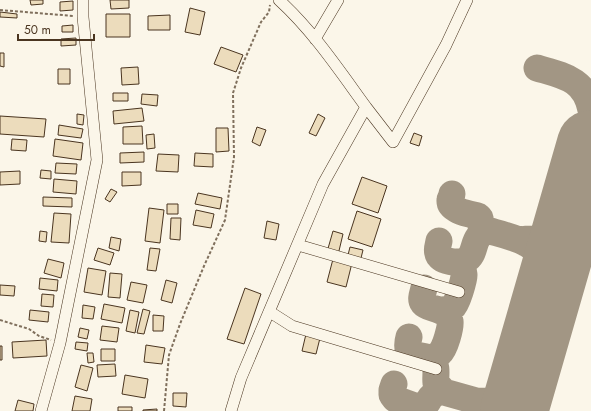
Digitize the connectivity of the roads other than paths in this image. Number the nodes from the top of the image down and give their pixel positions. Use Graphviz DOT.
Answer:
graph roads {
  1 [pos="83,0"];
  2 [pos="278,0"];
  3 [pos="338,0"];
  4 [pos="467,0"];
  5 [pos="315,39"];
  6 [pos="366,107"];
  7 [pos="298,245"];
  8 [pos="459,292"];
  9 [pos="270,312"];
  10 [pos="436,369"];
  11 [pos="41,411"];
  12 [pos="231,411"];
  1 -- 11 [label="street"];
  2 -- 5 [label="street"];
  3 -- 5 [label="street"];
  4 -- 6 [label="street"];
  5 -- 6 [label="street"];
  6 -- 7 [label="street"];
  7 -- 8 [label="street"];
  7 -- 9 [label="street"];
  9 -- 10 [label="street"];
  9 -- 12 [label="street"];
}
